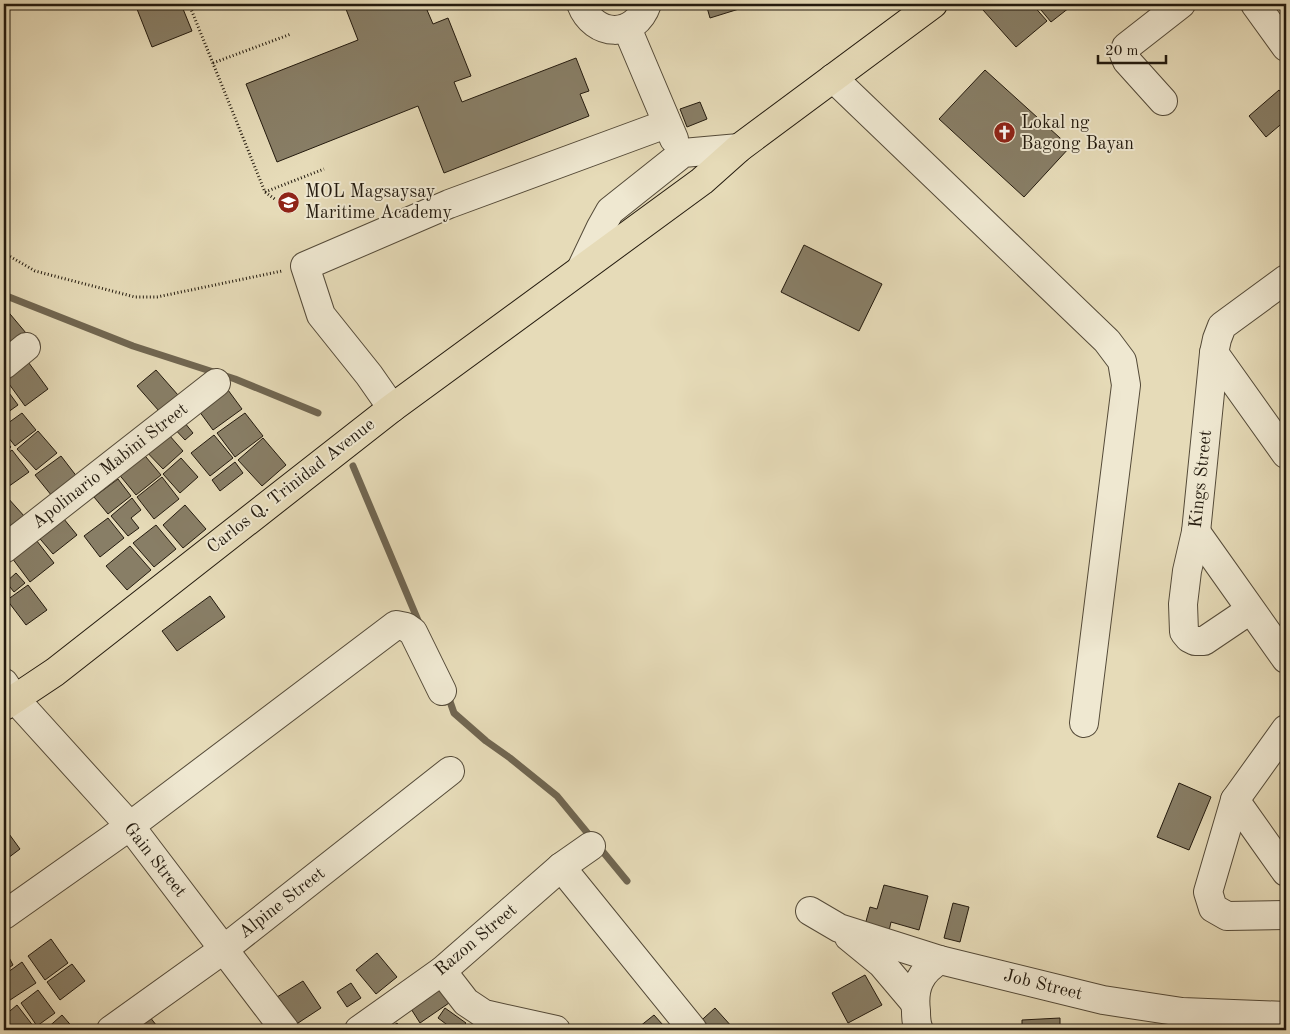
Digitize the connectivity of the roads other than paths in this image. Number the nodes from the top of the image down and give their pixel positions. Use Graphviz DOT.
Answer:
graph roads {
  1 [pos="581,4"];
  2 [pos="648,4"];
  3 [pos="933,4"];
  4 [pos="1181,4"];
  5 [pos="1255,4"];
  6 [pos="627,28"];
  7 [pos="1286,47"];
  8 [pos="833,78"];
  9 [pos="1163,101"];
  10 [pos="666,124"];
  11 [pos="739,148"];
  12 [pos="683,153"];
  13 [pos="702,181"];
  14 [pos="581,269"];
  15 [pos="1286,279"];
  16 [pos="26,347"];
  17 [pos="1214,353"];
  18 [pos="4,365"];
  19 [pos="216,383"];
  20 [pos="392,408"];
  21 [pos="1286,454"];
  22 [pos="1196,532"];
  23 [pos="4,549"];
  24 [pos="1250,610"];
  25 [pos="1286,659"];
  26 [pos="442,691"];
  27 [pos="7,696"];
  28 [pos="1084,724"];
  29 [pos="1286,729"];
  30 [pos="450,771"];
  31 [pos="1235,800"];
  32 [pos="130,826"];
  33 [pos="590,846"];
  34 [pos="561,867"];
  35 [pos="1286,872"];
  36 [pos="810,911"];
  37 [pos="4,915"];
  38 [pos="1286,915"];
  39 [pos="839,928"];
  40 [pos="224,949"];
  41 [pos="940,960"];
  42 [pos="442,971"];
  43 [pos="915,1003"];
  44 [pos="1286,1016"];
  45 [pos="111,1030"];
  46 [pos="285,1030"];
  47 [pos="359,1030"];
  48 [pos="556,1030"];
  49 [pos="693,1030"];
  50 [pos="919,1030"];
  1 -- 6 [label="street"];
  2 -- 6 [label="street"];
  3 -- 8 [label="main road, Carlos Q. Trinidad Avenue"];
  4 -- 9 [label="street"];
  5 -- 7 [label="street"];
  6 -- 10 [label="street"];
  8 -- 11 [label="main road, Carlos Q. Trinidad Avenue"];
  8 -- 28 [label="street"];
  10 -- 12 [label="street"];
  10 -- 20 [label="street"];
  11 -- 12 [label="street"];
  11 -- 13 [label="main road, Carlos Q. Trinidad Avenue"];
  12 -- 13 [label="street"];
  12 -- 14 [label="street, Carlos Q. Trinidad Avenue"];
  13 -- 14 [label="main road, Carlos Q. Trinidad Avenue"];
  14 -- 20 [label="main road, Carlos Q. Trinidad Avenue"];
  15 -- 17 [label="street, Kings Street"];
  16 -- 18 [label="street"];
  17 -- 21 [label="street"];
  17 -- 22 [label="street, Kings Street"];
  19 -- 23 [label="street, Apolinario Mabini Street"];
  20 -- 27 [label="main road, Carlos Q. Trinidad Avenue"];
  22 -- 24 [label="street"];
  22 -- 24 [label="street, Kings Street"];
  24 -- 25 [label="street"];
  26 -- 32 [label="street"];
  27 -- 32 [label="street, Gain Street"];
  29 -- 31 [label="street"];
  30 -- 40 [label="street, Alpine Street"];
  31 -- 35 [label="street"];
  31 -- 38 [label="street"];
  32 -- 37 [label="street"];
  32 -- 40 [label="street, Gain Street"];
  33 -- 34 [label="street, Razon Street"];
  34 -- 42 [label="street, Razon Street"];
  34 -- 49 [label="street"];
  36 -- 39 [label="street, Job Street"];
  39 -- 41 [label="street, Job Street"];
  39 -- 43 [label="street"];
  40 -- 45 [label="street, Alpine Street"];
  40 -- 46 [label="street, Gain Street"];
  41 -- 43 [label="street"];
  41 -- 44 [label="street, Job Street"];
  42 -- 47 [label="street, Razon Street"];
  42 -- 48 [label="street"];
  43 -- 50 [label="street"];
}
